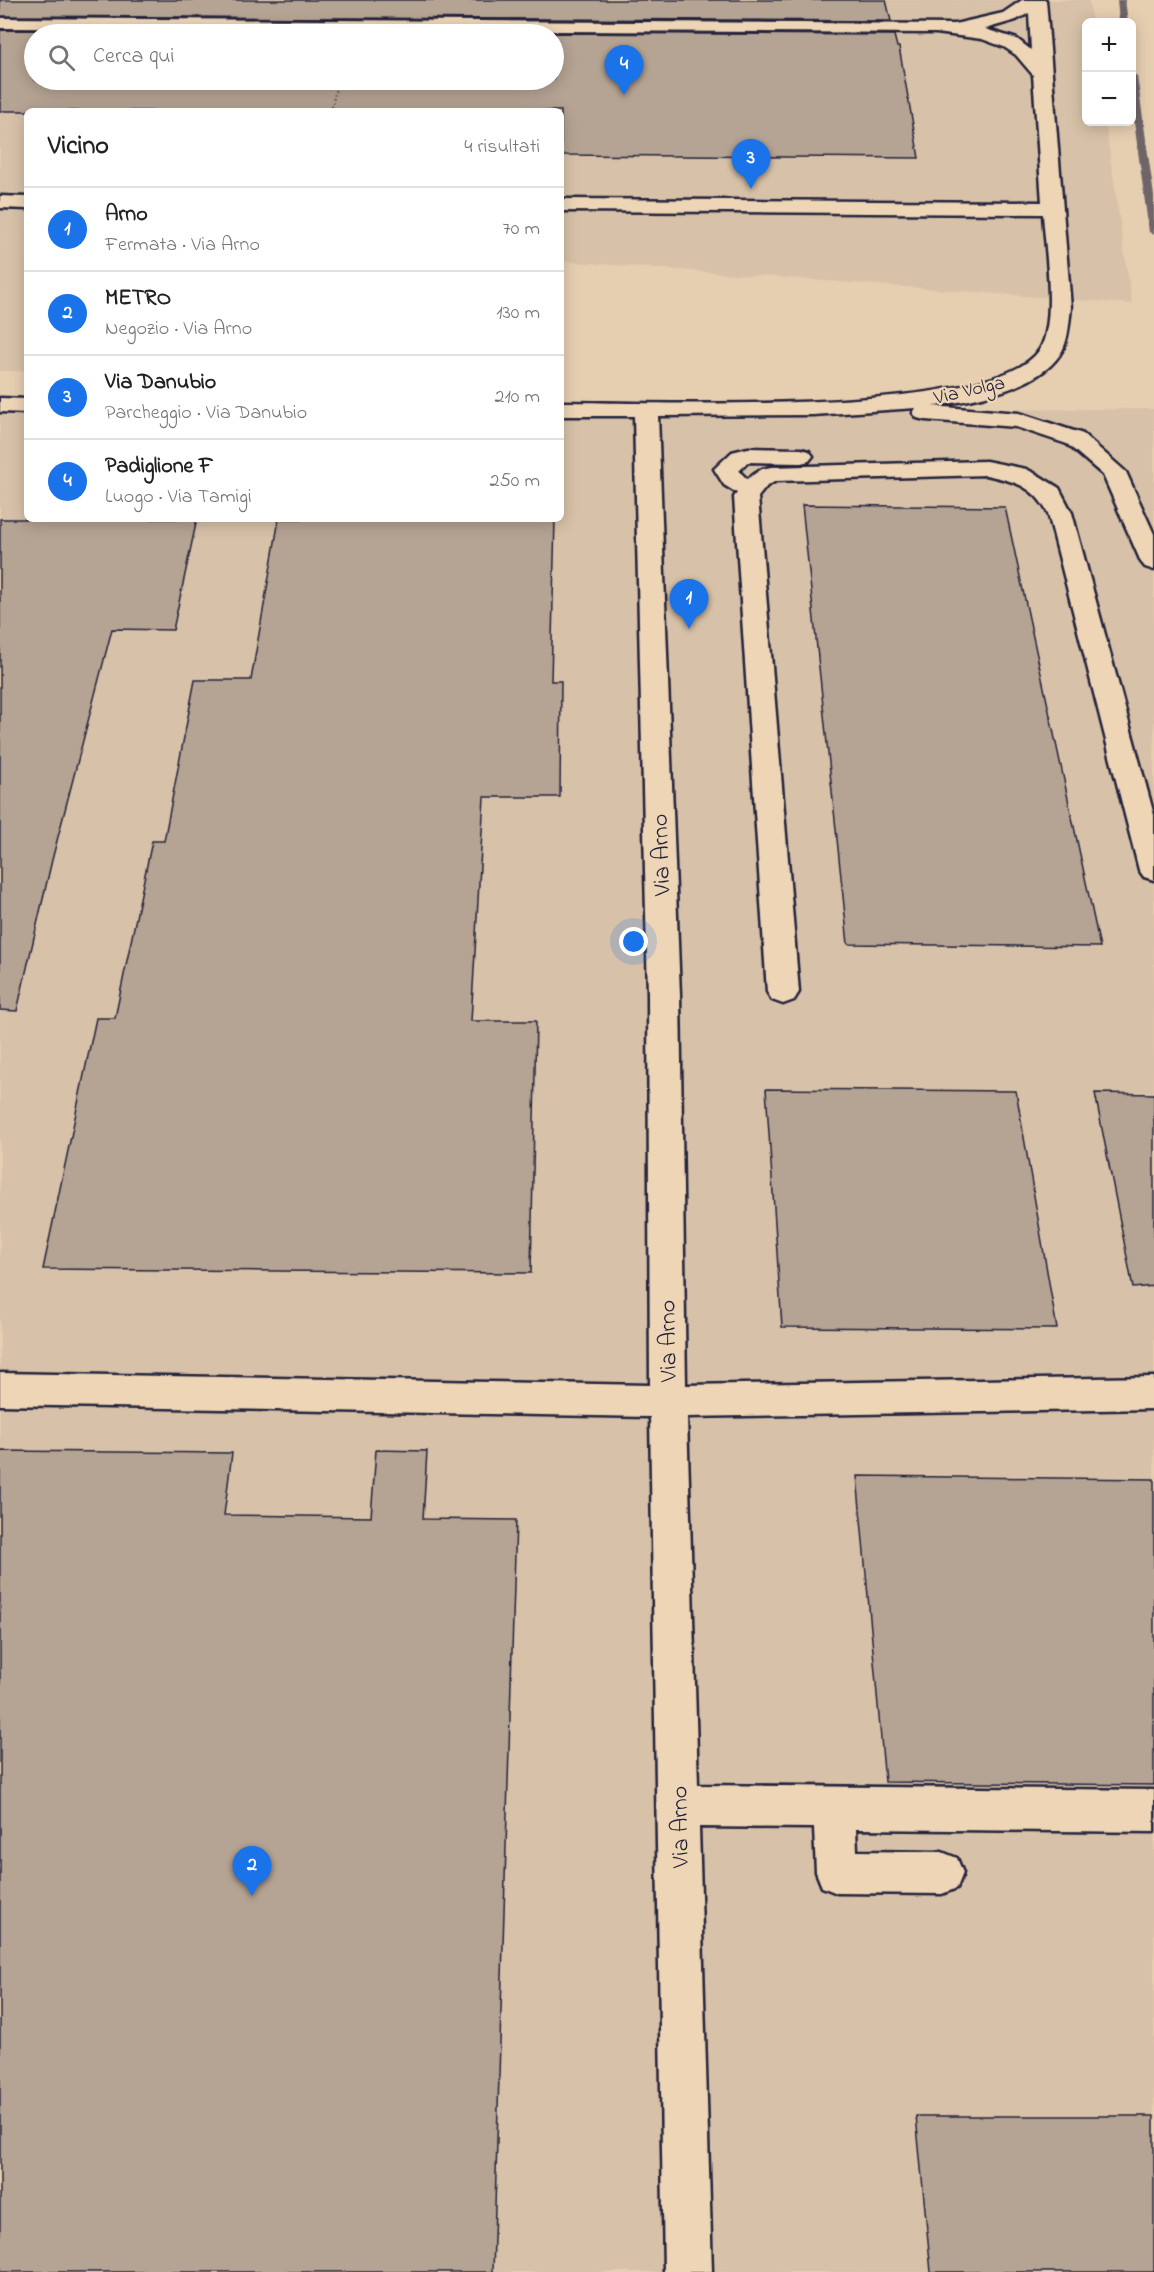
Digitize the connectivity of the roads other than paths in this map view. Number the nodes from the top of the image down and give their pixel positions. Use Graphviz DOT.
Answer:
graph roads {
  1 [pos="1032,0"];
  2 [pos="1037,0"];
  3 [pos="0,23"];
  4 [pos="187,24"];
  5 [pos="564,26"];
  6 [pos="936,28"];
  7 [pos="1043,76"];
  8 [pos="0,202"];
  9 [pos="24,202"];
  10 [pos="564,205"];
  11 [pos="1053,208"];
  12 [pos="0,405"];
  13 [pos="24,406"];
  14 [pos="857,407"];
  15 [pos="564,409"];
  16 [pos="646,410"];
  17 [pos="844,459"];
  18 [pos="749,489"];
  19 [pos="1154,562"];
  20 [pos="1154,870"];
  21 [pos="783,992"];
  22 [pos="0,1389"];
  23 [pos="1154,1393"];
  24 [pos="668,1401"];
  25 [pos="679,1806"];
  26 [pos="834,1808"];
  27 [pos="1154,1811"];
  28 [pos="942,1873"];
  29 [pos="688,2272"];
  1 -- 6 [label="street"];
  2 -- 7 [label="street, Via Volga"];
  3 -- 4 [label="street"];
  5 -- 6 [label="street"];
  6 -- 7 [label="street"];
  7 -- 11 [label="street, Via Volga"];
  8 -- 9 [label="street"];
  10 -- 11 [label="street"];
  11 -- 14 [label="street, Via Volga"];
  12 -- 13 [label="street"];
  14 -- 16 [label="street, Via Volga"];
  14 -- 19 [label="street"];
  15 -- 16 [label="street, Via Volga"];
  16 -- 24 [label="street, Via Arno"];
  17 -- 18 [label="street"];
  18 -- 20 [label="street"];
  18 -- 21 [label="street"];
  22 -- 24 [label="street"];
  23 -- 24 [label="street"];
  24 -- 25 [label="street, Via Arno"];
  25 -- 26 [label="street"];
  25 -- 29 [label="street, Via Arno"];
  26 -- 27 [label="street"];
  26 -- 28 [label="street"];
}
